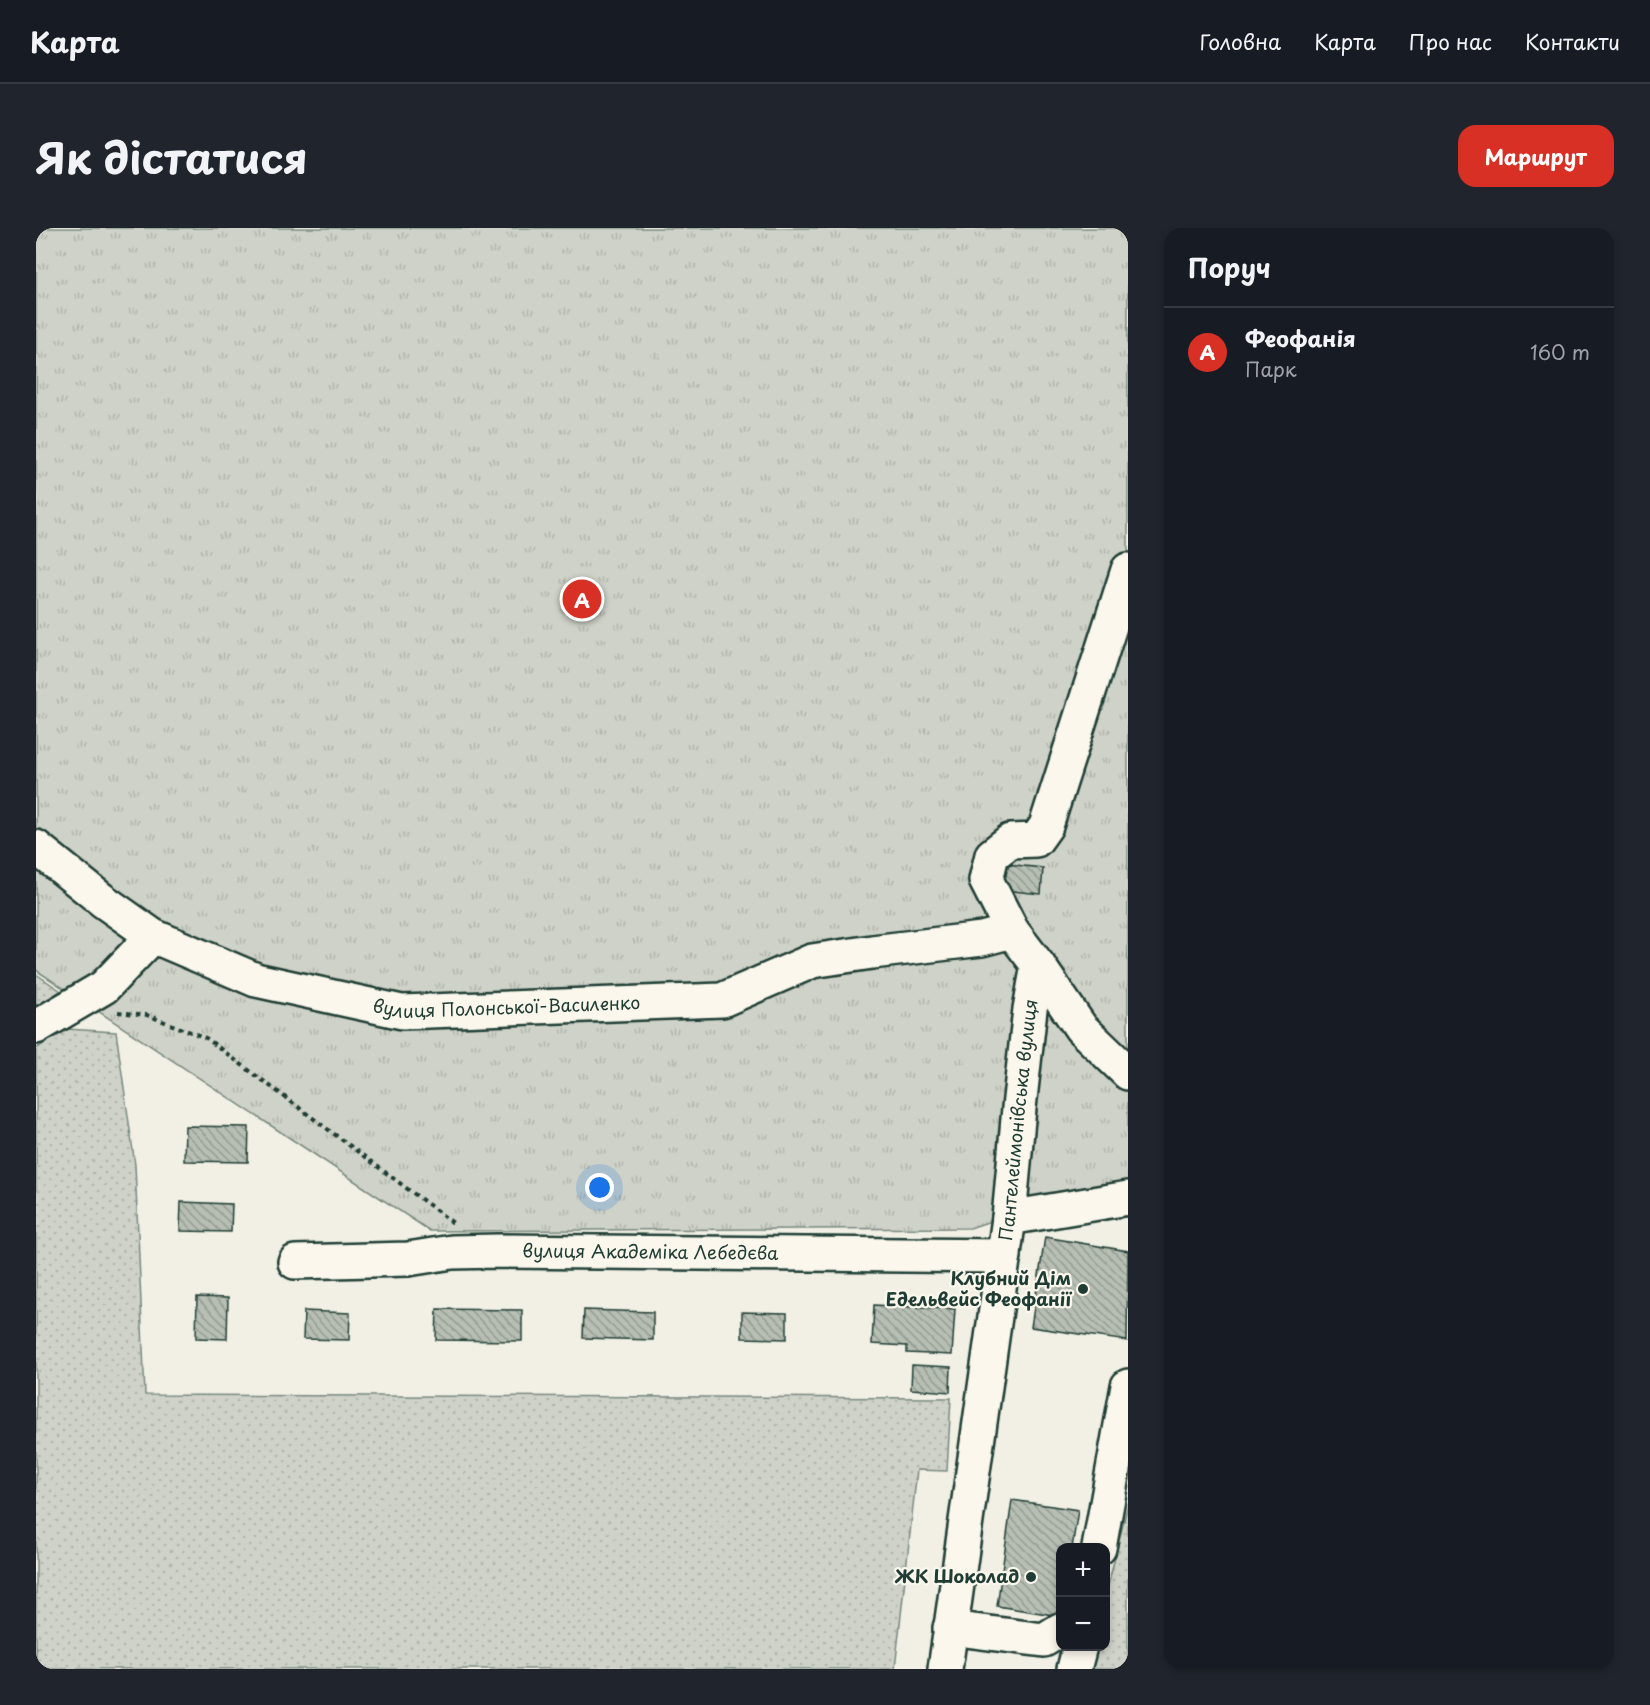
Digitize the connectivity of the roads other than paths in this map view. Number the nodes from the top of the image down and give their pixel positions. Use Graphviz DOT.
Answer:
graph roads {
  1 [pos="1128,570"];
  2 [pos="36,847"];
  3 [pos="1012,931"];
  4 [pos="153,936"];
  5 [pos="1038,964"];
  6 [pos="36,1028"];
  7 [pos="1128,1073"];
  8 [pos="1128,1198"];
  9 [pos="1009,1218"];
  10 [pos="1004,1256"];
  11 [pos="296,1262"];
  12 [pos="1128,1386"];
  13 [pos="1100,1543"];
  14 [pos="950,1628"];
  15 [pos="1056,1632"];
  16 [pos="1079,1651"];
  17 [pos="945,1669"];
  18 [pos="1074,1669"];
  1 -- 3 [label="street"];
  2 -- 4 [label="street, вулиця Полонської-Василенко"];
  3 -- 4 [label="street, вулиця Полонської-Василенко"];
  3 -- 5 [label="street"];
  4 -- 6 [label="street"];
  5 -- 7 [label="street"];
  5 -- 9 [label="street, Пантелеймонівська вулиця"];
  8 -- 9 [label="street"];
  9 -- 10 [label="street, Пантелеймонівська вулиця"];
  10 -- 11 [label="street, вулиця Академіка Лебедєва"];
  10 -- 14 [label="street, Пантелеймонівська вулиця"];
  12 -- 13 [label="street"];
  14 -- 15 [label="street"];
  14 -- 17 [label="street, Пантелеймонівська вулиця"];
  16 -- 18 [label="street"];
}
